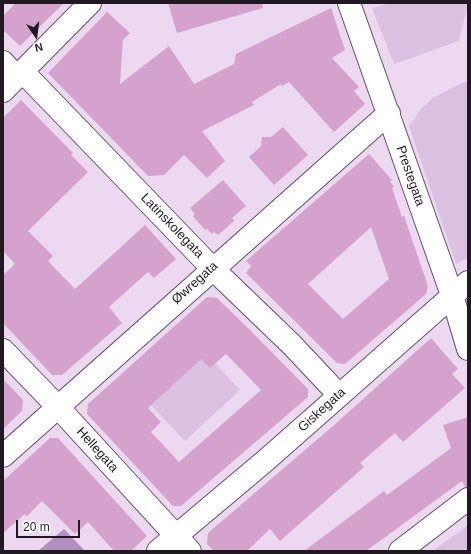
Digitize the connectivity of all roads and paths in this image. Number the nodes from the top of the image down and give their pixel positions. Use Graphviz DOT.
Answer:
graph roads {
  1 [pos="90,3"];
  2 [pos="349,3"];
  3 [pos="12,76"];
  4 [pos="388,113"];
  5 [pos="212,268"];
  6 [pos="460,288"];
  7 [pos="468,349"];
  8 [pos="3,350"];
  9 [pos="339,395"];
  10 [pos="57,406"];
  11 [pos="3,456"];
  12 [pos="468,499"];
  13 [pos="183,544"];
  14 [pos="158,551"];
  15 [pos="400,551"];
  1 -- 3 [label="street"];
  2 -- 4 [label="street, Prestegata"];
  3 -- 5 [label="street, Latinskolegata"];
  4 -- 5 [label="street, Øwregata"];
  4 -- 6 [label="street, Prestegata"];
  5 -- 9 [label="street, Latinskolegata"];
  5 -- 10 [label="street, Øwregata"];
  6 -- 7 [label="street, Prestegata"];
  6 -- 9 [label="street, Giskegata"];
  8 -- 10 [label="street, Hellegata"];
  9 -- 13 [label="street, Giskegata"];
  10 -- 11 [label="street, Øwregata"];
  10 -- 13 [label="street, Hellegata"];
  12 -- 15 [label="street"];
  13 -- 14 [label="street, Giskegata"];
}
